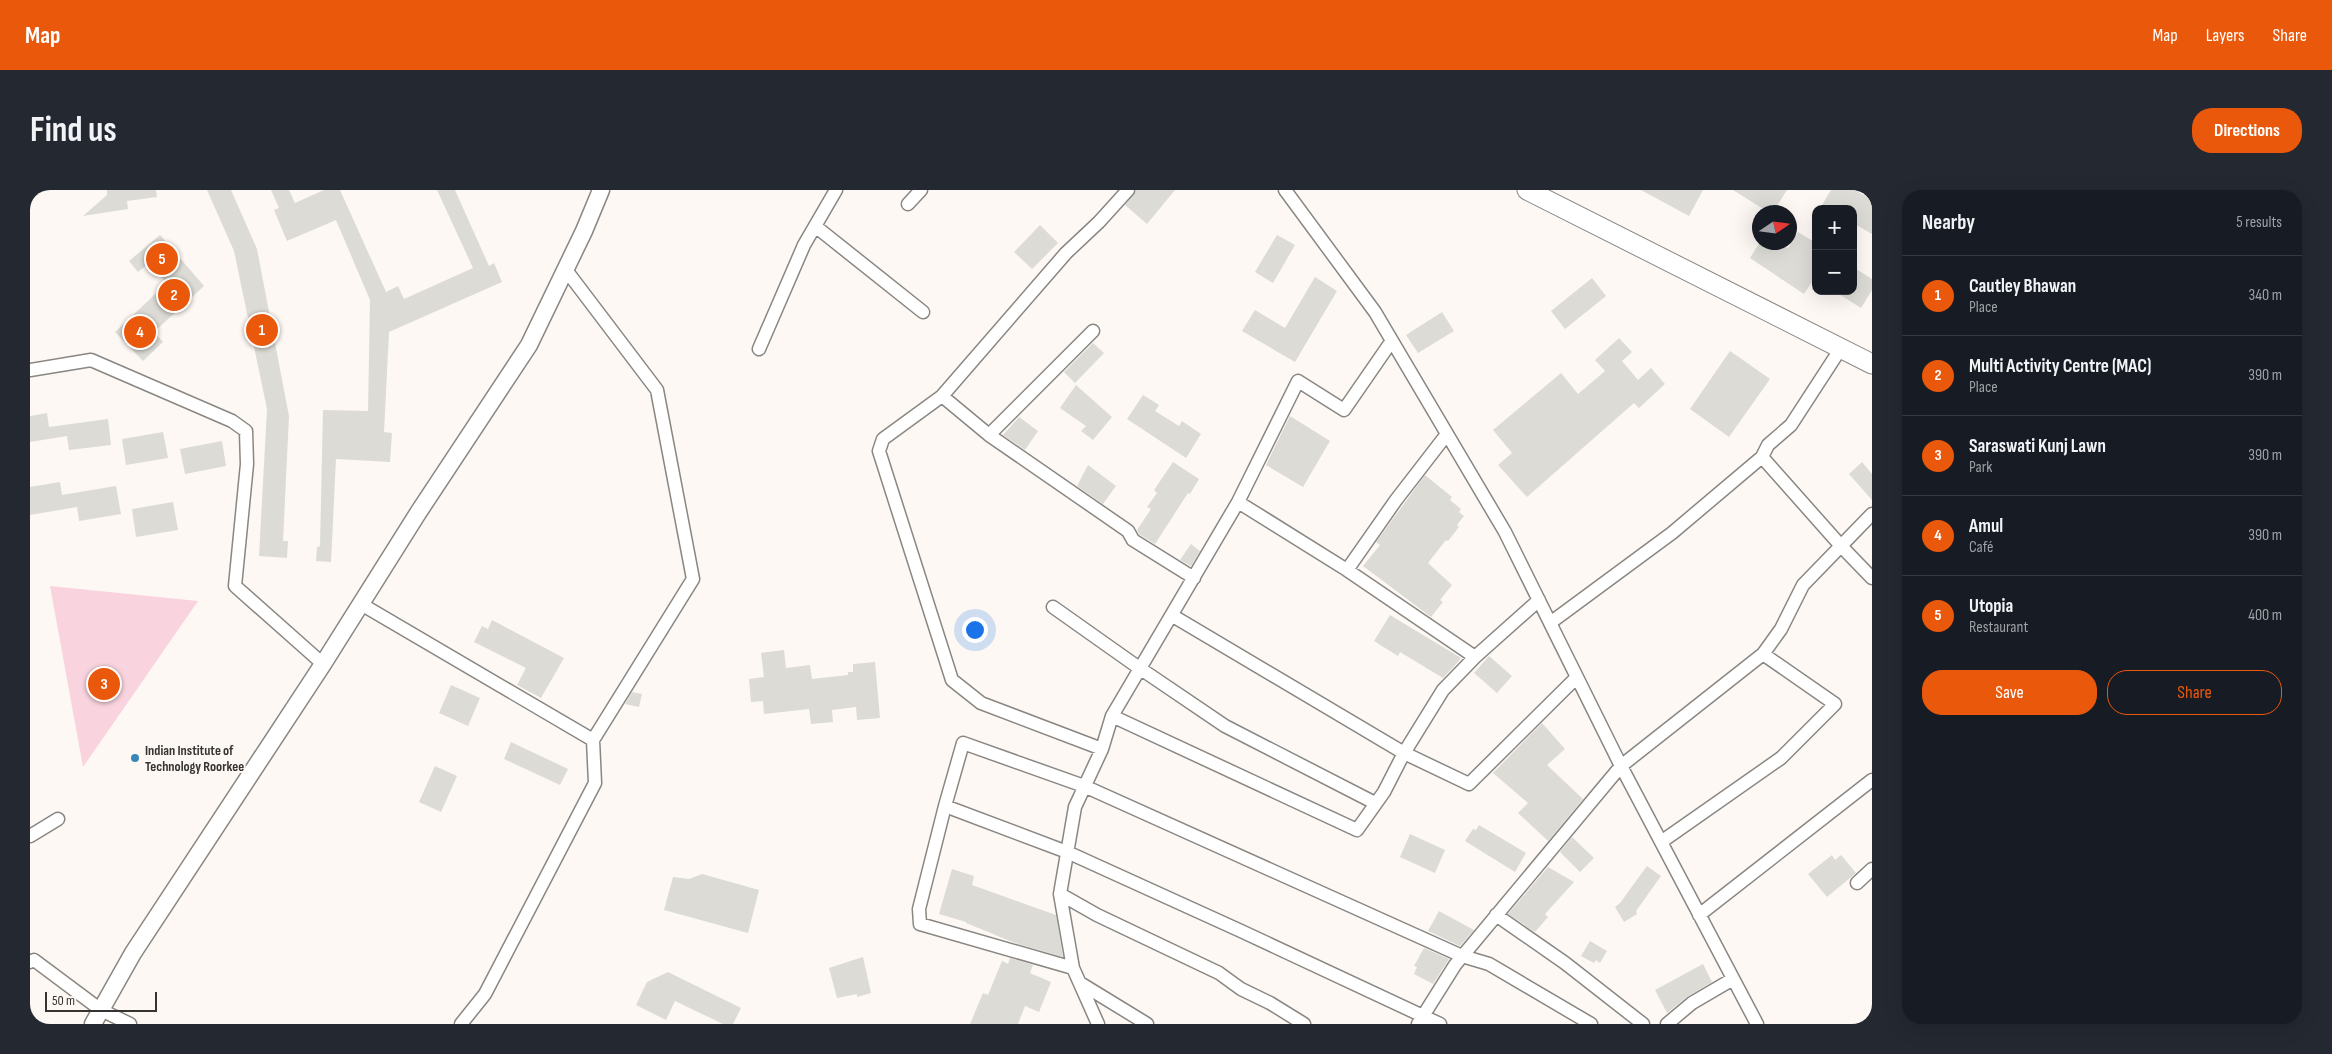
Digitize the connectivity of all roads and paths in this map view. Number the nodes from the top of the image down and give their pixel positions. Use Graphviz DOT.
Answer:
graph roads {
  1 [pos="601,190"];
  2 [pos="836,190"];
  3 [pos="921,190"];
  4 [pos="1128,190"];
  5 [pos="1285,190"];
  6 [pos="1527,190"];
  7 [pos="908,204"];
  8 [pos="815,226"];
  9 [pos="566,270"];
  10 [pos="922,312"];
  11 [pos="1093,331"];
  12 [pos="1391,342"];
  13 [pos="1841,348"];
  14 [pos="759,349"];
  15 [pos="1872,364"];
  16 [pos="30,370"];
  17 [pos="942,396"];
  18 [pos="1447,434"];
  19 [pos="989,435"];
  20 [pos="1762,457"];
  21 [pos="1238,502"];
  22 [pos="1872,514"];
  23 [pos="1841,546"];
  24 [pos="1347,570"];
  25 [pos="1194,578"];
  26 [pos="1872,578"];
  27 [pos="1539,600"];
  28 [pos="361,604"];
  29 [pos="1053,607"];
  30 [pos="1172,616"];
  31 [pos="1550,624"];
  32 [pos="1763,654"];
  33 [pos="1475,657"];
  34 [pos="323,664"];
  35 [pos="1141,669"];
  36 [pos="1577,677"];
  37 [pos="1112,716"];
  38 [pos="593,740"];
  39 [pos="1102,749"];
  40 [pos="1404,753"];
  41 [pos="1621,766"];
  42 [pos="1872,780"];
  43 [pos="1084,786"];
  44 [pos="1375,803"];
  45 [pos="945,806"];
  46 [pos="58,819"];
  47 [pos="30,836"];
  48 [pos="1661,842"];
  49 [pos="1067,852"];
  50 [pos="1872,869"];
  51 [pos="1857,883"];
  52 [pos="1060,894"];
  53 [pos="1699,914"];
  54 [pos="1496,915"];
  55 [pos="1462,956"];
  56 [pos="30,962"];
  57 [pos="1073,968"];
  58 [pos="1733,978"];
  59 [pos="1080,983"];
  60 [pos="101,1010"];
  61 [pos="1421,1020"];
  62 [pos="93,1024"];
  63 [pos="130,1024"];
  64 [pos="461,1024"];
  65 [pos="1098,1024"];
  66 [pos="1147,1024"];
  67 [pos="1304,1024"];
  68 [pos="1440,1024"];
  69 [pos="1591,1024"];
  70 [pos="1643,1024"];
  71 [pos="1667,1024"];
  72 [pos="1757,1024"];
  1 -- 9 [label="street"];
  2 -- 8 [label="street"];
  3 -- 7 [label="street"];
  4 -- 17 [label="street"];
  5 -- 12 [label="street"];
  6 -- 13 [label="main road"];
  8 -- 10 [label="street"];
  8 -- 14 [label="street"];
  9 -- 28 [label="street"];
  9 -- 38 [label="street"];
  11 -- 19 [label="street"];
  12 -- 18 [label="street"];
  12 -- 21 [label="street"];
  13 -- 15 [label="main road"];
  13 -- 20 [label="street"];
  16 -- 34 [label="street"];
  17 -- 19 [label="street"];
  17 -- 39 [label="street"];
  18 -- 24 [label="street"];
  18 -- 27 [label="street"];
  19 -- 25 [label="street"];
  20 -- 23 [label="street"];
  20 -- 31 [label="street"];
  21 -- 24 [label="street"];
  21 -- 25 [label="street"];
  22 -- 23 [label="street"];
  23 -- 26 [label="street"];
  23 -- 32 [label="street"];
  24 -- 33 [label="street"];
  25 -- 30 [label="street"];
  27 -- 31 [label="street"];
  27 -- 33 [label="street"];
  28 -- 34 [label="street"];
  28 -- 38 [label="street"];
  29 -- 35 [label="street"];
  30 -- 35 [label="street"];
  30 -- 40 [label="street"];
  31 -- 36 [label="street"];
  32 -- 41 [label="street"];
  32 -- 48 [label="street"];
  33 -- 40 [label="street"];
  34 -- 60 [label="street"];
  35 -- 37 [label="street"];
  35 -- 44 [label="street"];
  36 -- 40 [label="street"];
  36 -- 41 [label="street"];
  37 -- 39 [label="street"];
  37 -- 44 [label="street"];
  38 -- 64 [label="street"];
  39 -- 43 [label="street"];
  40 -- 44 [label="street"];
  41 -- 48 [label="street"];
  41 -- 54 [label="street"];
  42 -- 53 [label="street"];
  43 -- 45 [label="street"];
  43 -- 49 [label="street"];
  43 -- 55 [label="street"];
  45 -- 49 [label="street"];
  45 -- 57 [label="street"];
  46 -- 47 [label="street"];
  48 -- 53 [label="street"];
  49 -- 52 [label="street"];
  49 -- 61 [label="street"];
  50 -- 51 [label="street"];
  52 -- 57 [label="street"];
  52 -- 67 [label="street"];
  53 -- 58 [label="street"];
  54 -- 55 [label="street"];
  54 -- 70 [label="street"];
  55 -- 61 [label="street"];
  55 -- 69 [label="street"];
  56 -- 60 [label="street"];
  57 -- 59 [label="street"];
  58 -- 71 [label="street"];
  58 -- 72 [label="street"];
  59 -- 65 [label="street"];
  59 -- 66 [label="street"];
  60 -- 62 [label="street"];
  60 -- 63 [label="street"];
  61 -- 68 [label="street"];
}
